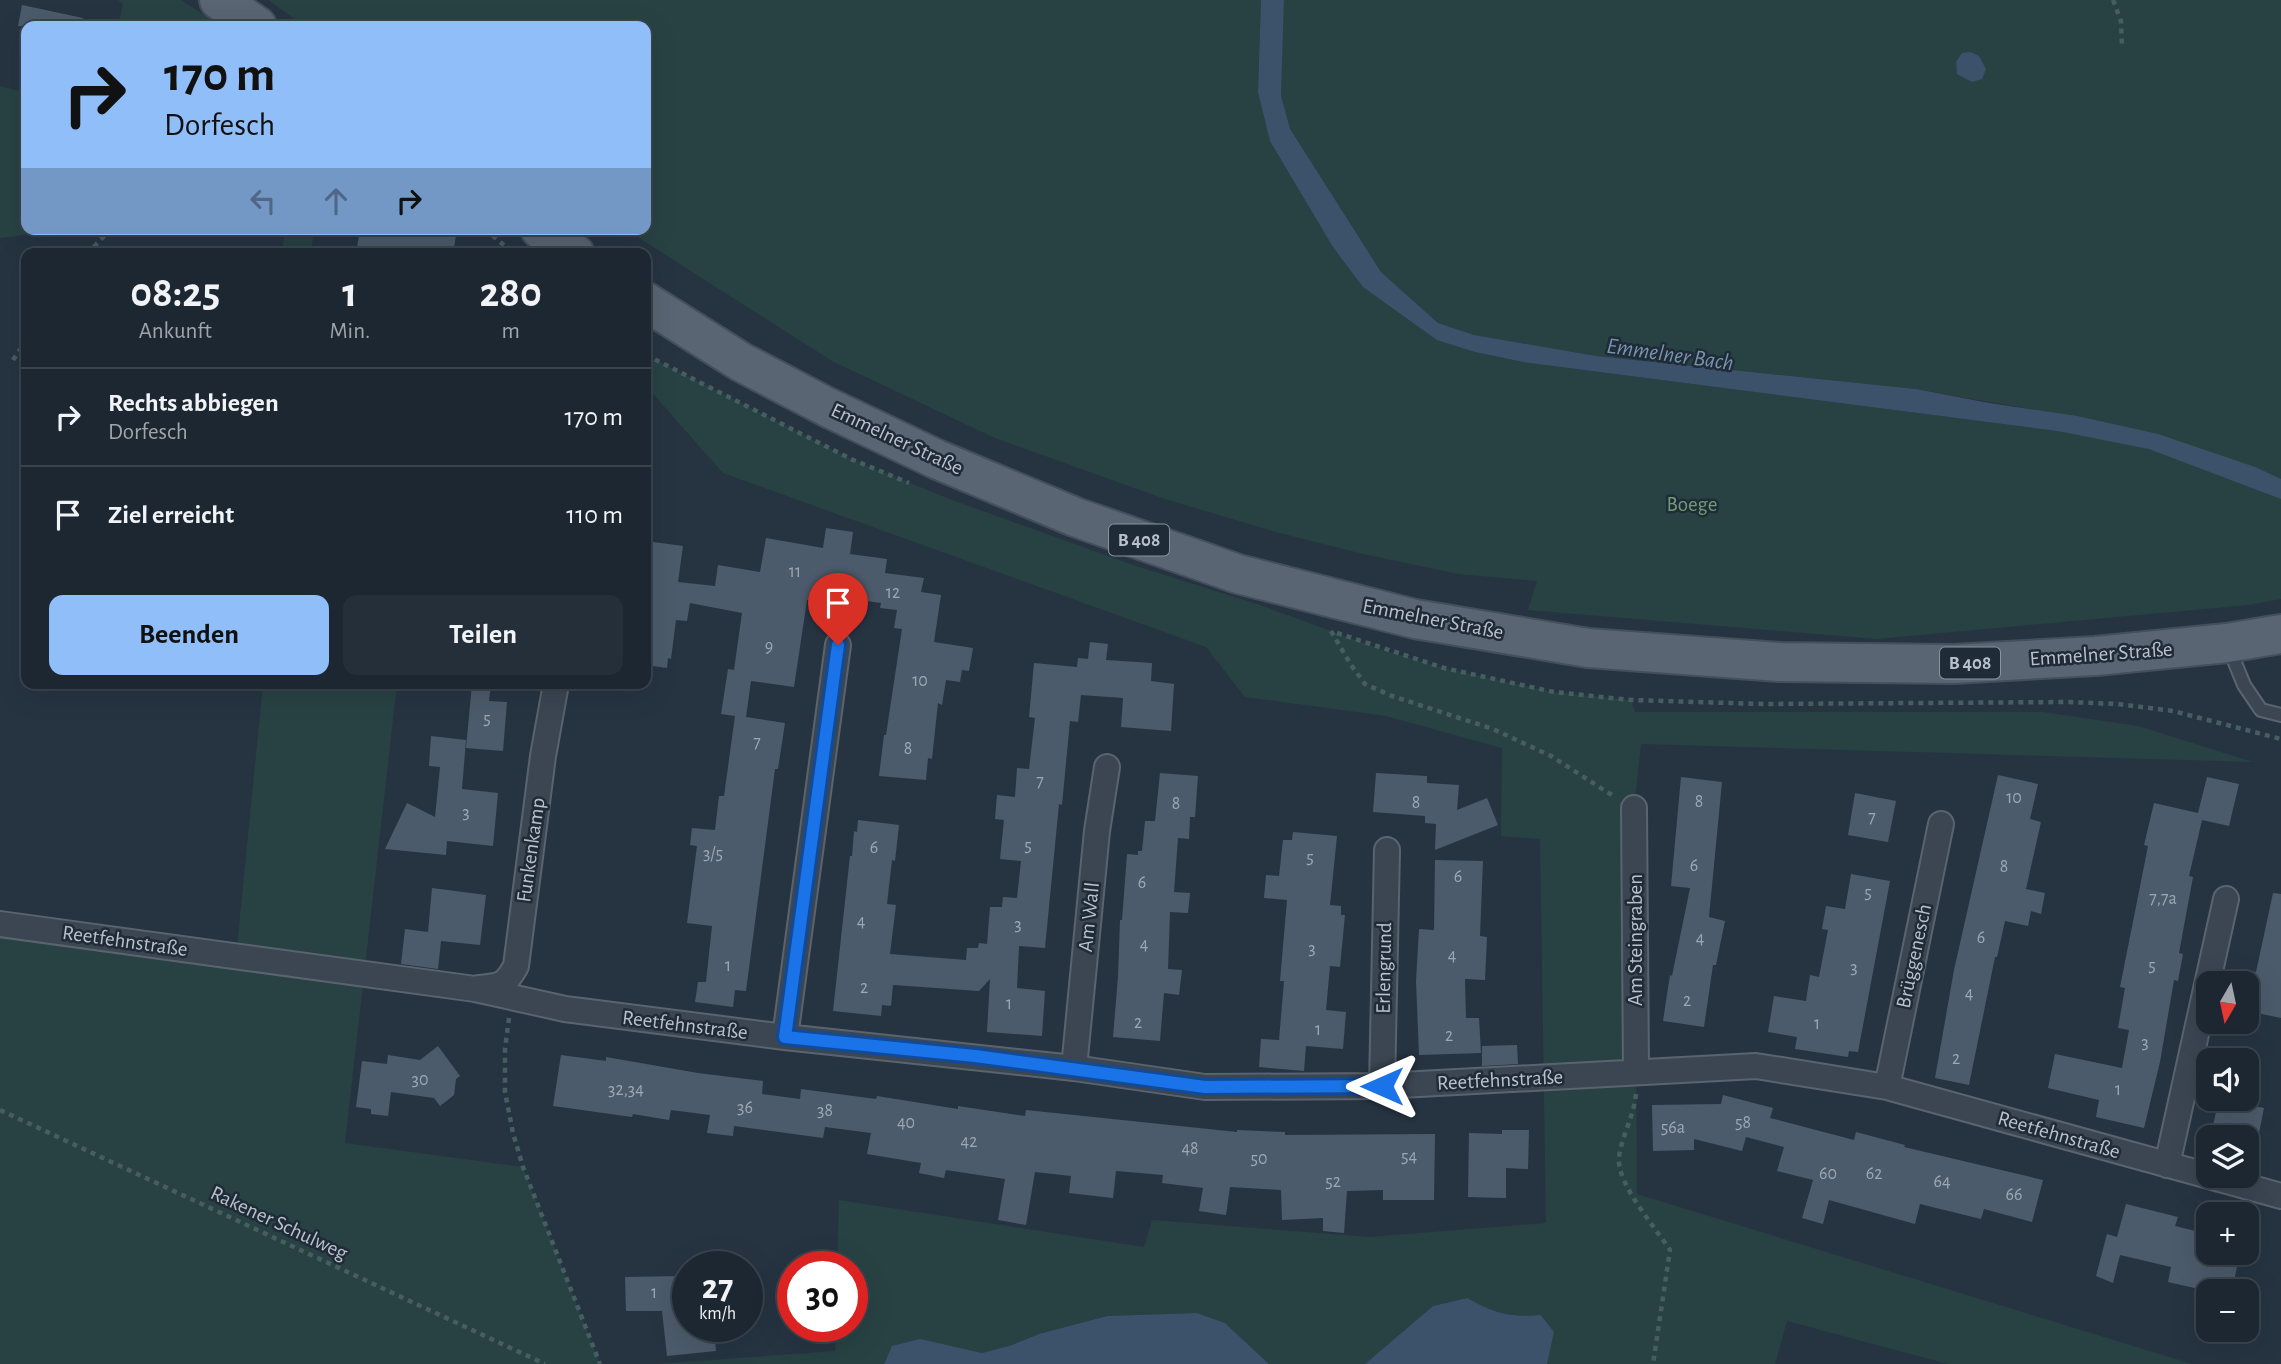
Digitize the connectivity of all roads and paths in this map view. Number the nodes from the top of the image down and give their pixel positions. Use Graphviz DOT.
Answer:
graph roads {
  1 [pos="219,0"];
  2 [pos="2113,0"];
  3 [pos="250,21"];
  4 [pos="2122,48"];
  5 [pos="105,235"];
  6 [pos="492,235"];
  7 [pos="549,235"];
  8 [pos="93,248"];
  9 [pos="507,248"];
  10 [pos="567,248"];
  11 [pos="651,305"];
  12 [pos="21,348"];
  13 [pos="13,360"];
  14 [pos="1331,631"];
  15 [pos="2275,635"];
  16 [pos="2227,643"];
  17 [pos="838,645"];
  18 [pos="554,689"];
  19 [pos="2281,715"];
  20 [pos="1107,766"];
  21 [pos="1634,808"];
  22 [pos="1941,824"];
  23 [pos="1387,850"];
  24 [pos="2227,899"];
  25 [pos="0,924"];
  26 [pos="475,989"];
  27 [pos="511,997"];
  28 [pos="785,1037"];
  29 [pos="1074,1068"];
  30 [pos="1636,1072"];
  31 [pos="1382,1086"];
  32 [pos="1887,1087"];
  33 [pos="0,1110"];
  34 [pos="2166,1165"];
  35 [pos="2281,1196"];
  36 [pos="545,1364"];
  37 [pos="600,1364"];
  38 [pos="1653,1364"];
  1 -- 3 [label="main road"];
  2 -- 4 [label="path"];
  5 -- 8 [label="path"];
  6 -- 9 [label="path"];
  7 -- 10 [label="main road"];
  11 -- 16 [label="main road, Emmelner Straße / B 408"];
  12 -- 13 [label="path"];
  14 -- 21 [label="path"];
  15 -- 16 [label="main road, Emmelner Straße / B 408"];
  16 -- 19 [label="lane"];
  17 -- 28 [label="street"];
  18 -- 26 [label="street, Funkenkamp"];
  20 -- 29 [label="street, Am Wall"];
  21 -- 30 [label="street, Am Steingraben"];
  22 -- 32 [label="street, Brüggenesch"];
  23 -- 31 [label="street, Erlengrund"];
  24 -- 34 [label="street"];
  25 -- 26 [label="street, Reetfehnstraße"];
  26 -- 27 [label="street, Reetfehnstraße"];
  27 -- 28 [label="street, Reetfehnstraße"];
  27 -- 37 [label="path"];
  28 -- 29 [label="street, Reetfehnstraße"];
  29 -- 31 [label="street, Reetfehnstraße"];
  30 -- 31 [label="street, Reetfehnstraße"];
  30 -- 32 [label="street, Reetfehnstraße"];
  30 -- 38 [label="path"];
  32 -- 34 [label="street, Reetfehnstraße"];
  33 -- 36 [label="path, Rakener Schulweg"];
  34 -- 35 [label="street, Reetfehnstraße"];
}
